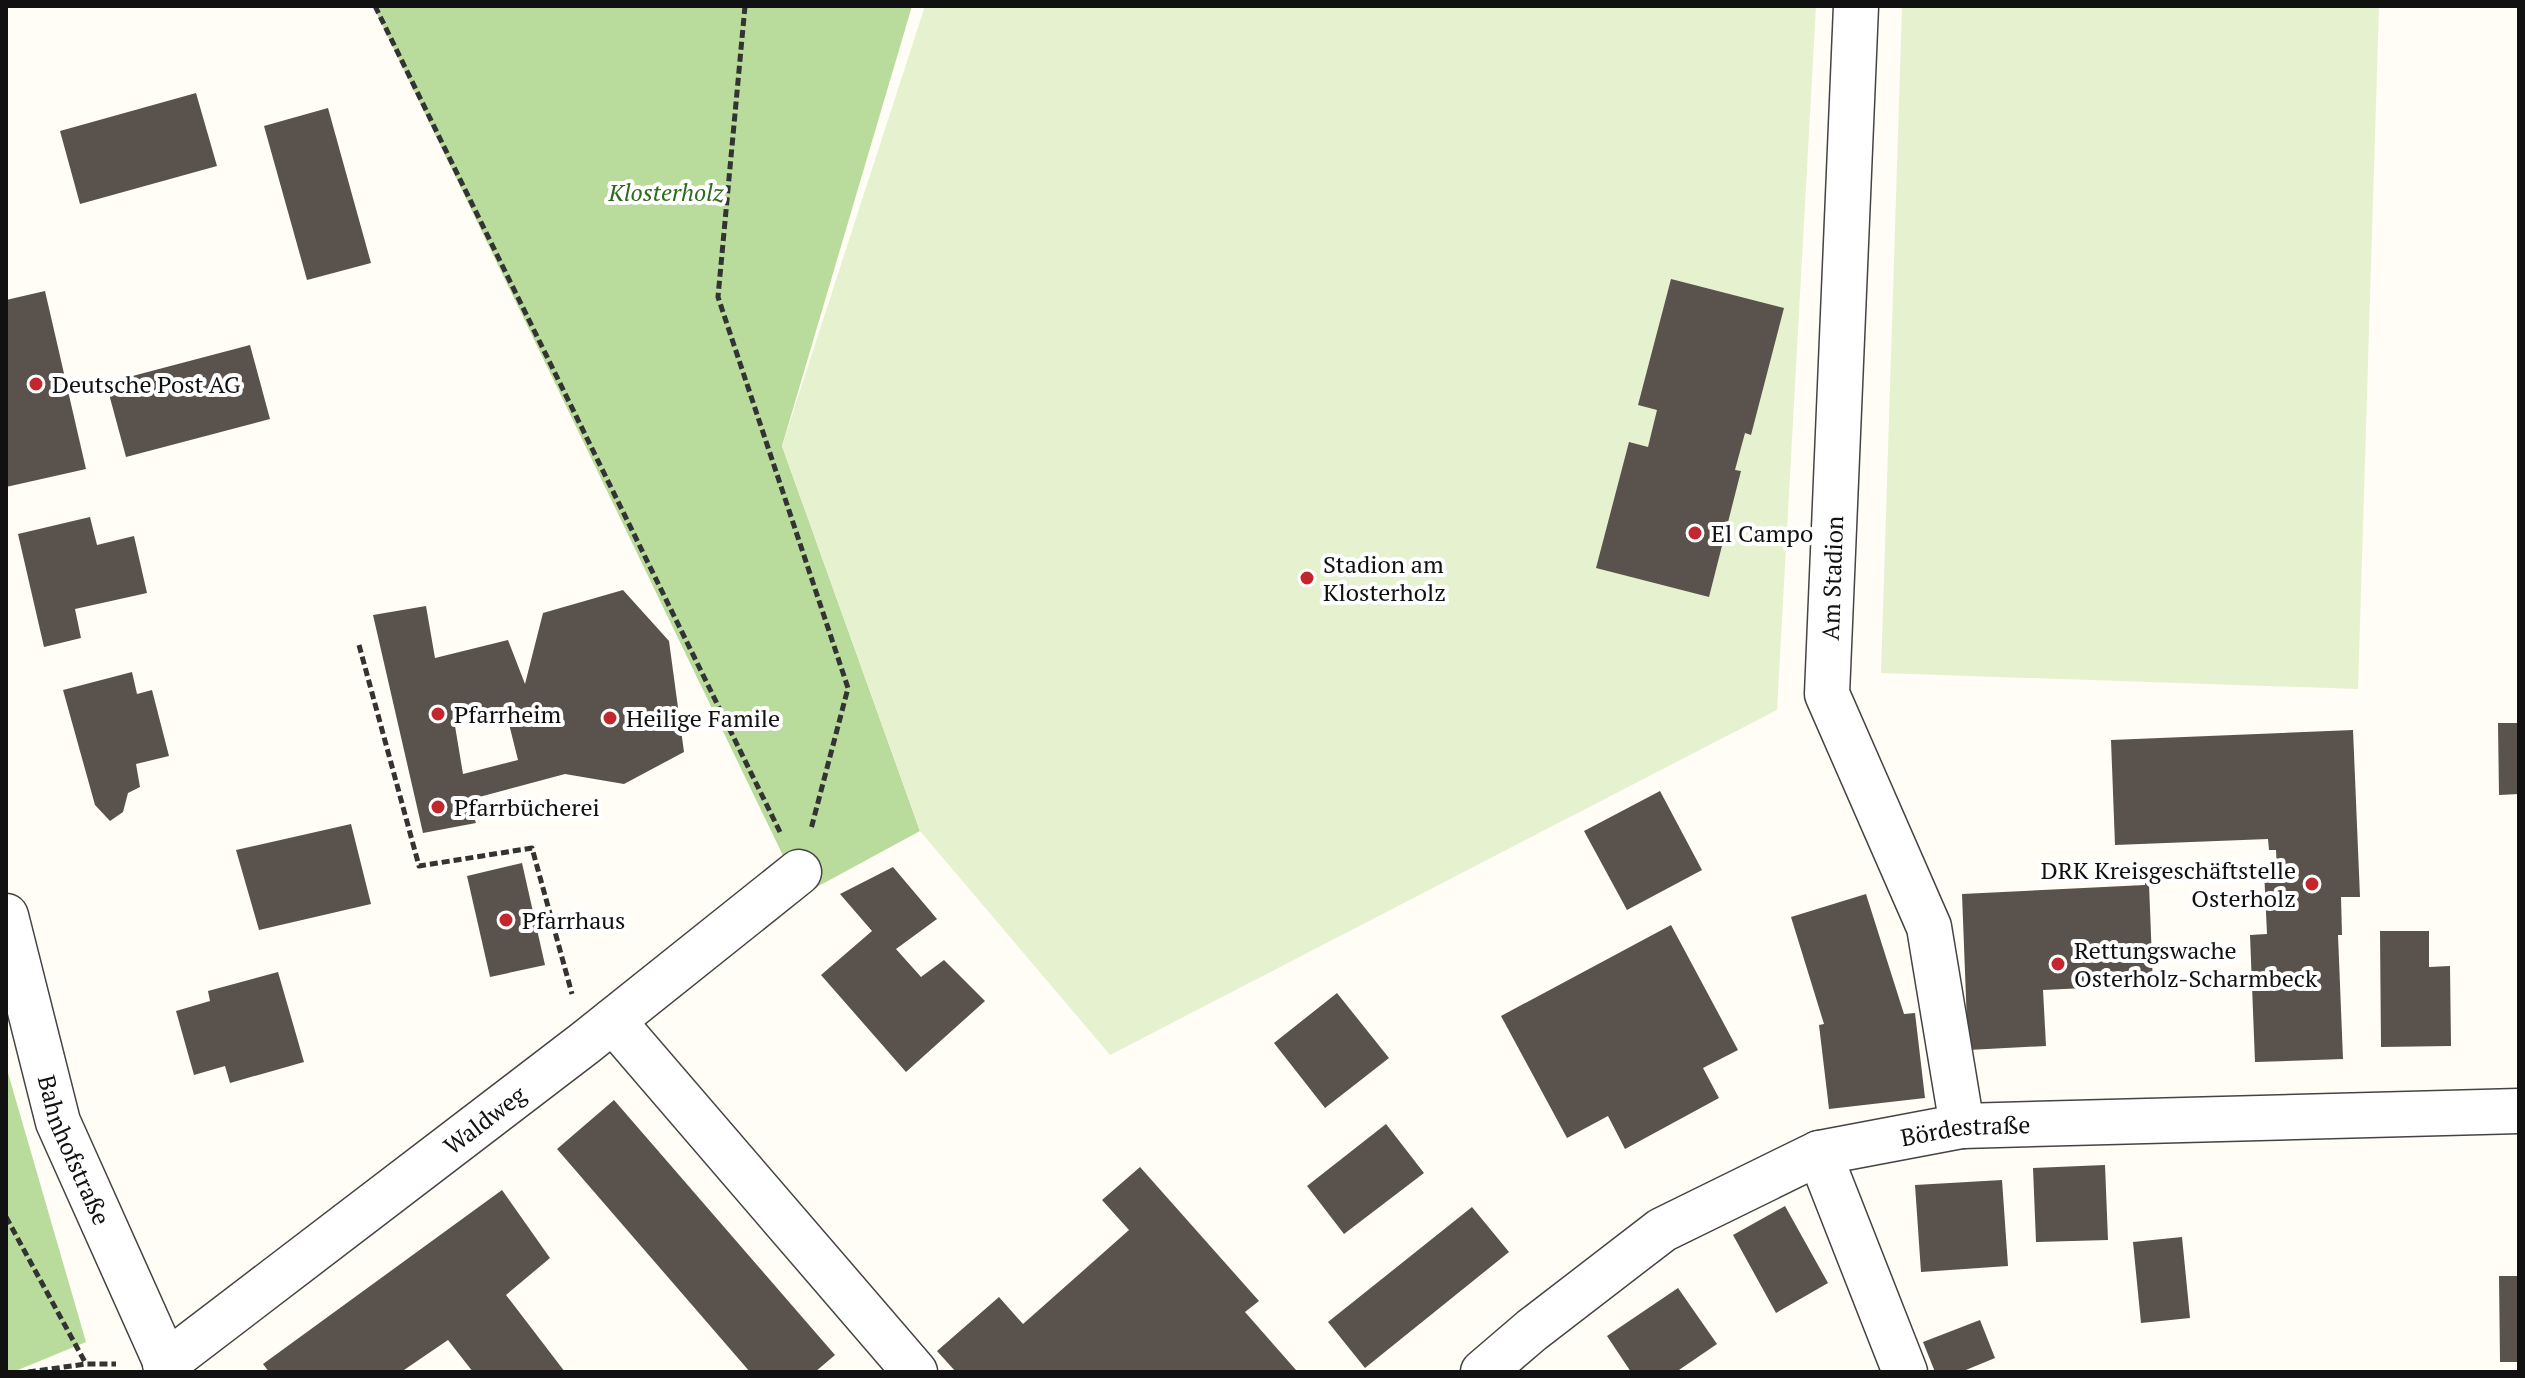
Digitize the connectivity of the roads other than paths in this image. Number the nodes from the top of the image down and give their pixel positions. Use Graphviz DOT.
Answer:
graph roads {
  1 [pos="1856,6"];
  2 [pos="799,872"];
  3 [pos="6,916"];
  4 [pos="599,1032"];
  5 [pos="2519,1111"];
  6 [pos="1962,1126"];
  7 [pos="1819,1153"];
  8 [pos="167,1368"];
  9 [pos="915,1372"];
  10 [pos="1483,1372"];
  11 [pos="1905,1372"];
  1 -- 6 [label="street, Am Stadion"];
  2 -- 4 [label="street, Waldweg"];
  3 -- 8 [label="street, Bahnhofstraße"];
  4 -- 8 [label="street, Waldweg"];
  4 -- 9 [label="street"];
  5 -- 6 [label="street, Bördestraße"];
  6 -- 7 [label="street, Bördestraße"];
  7 -- 10 [label="street, Bördestraße"];
  7 -- 11 [label="street"];
}
